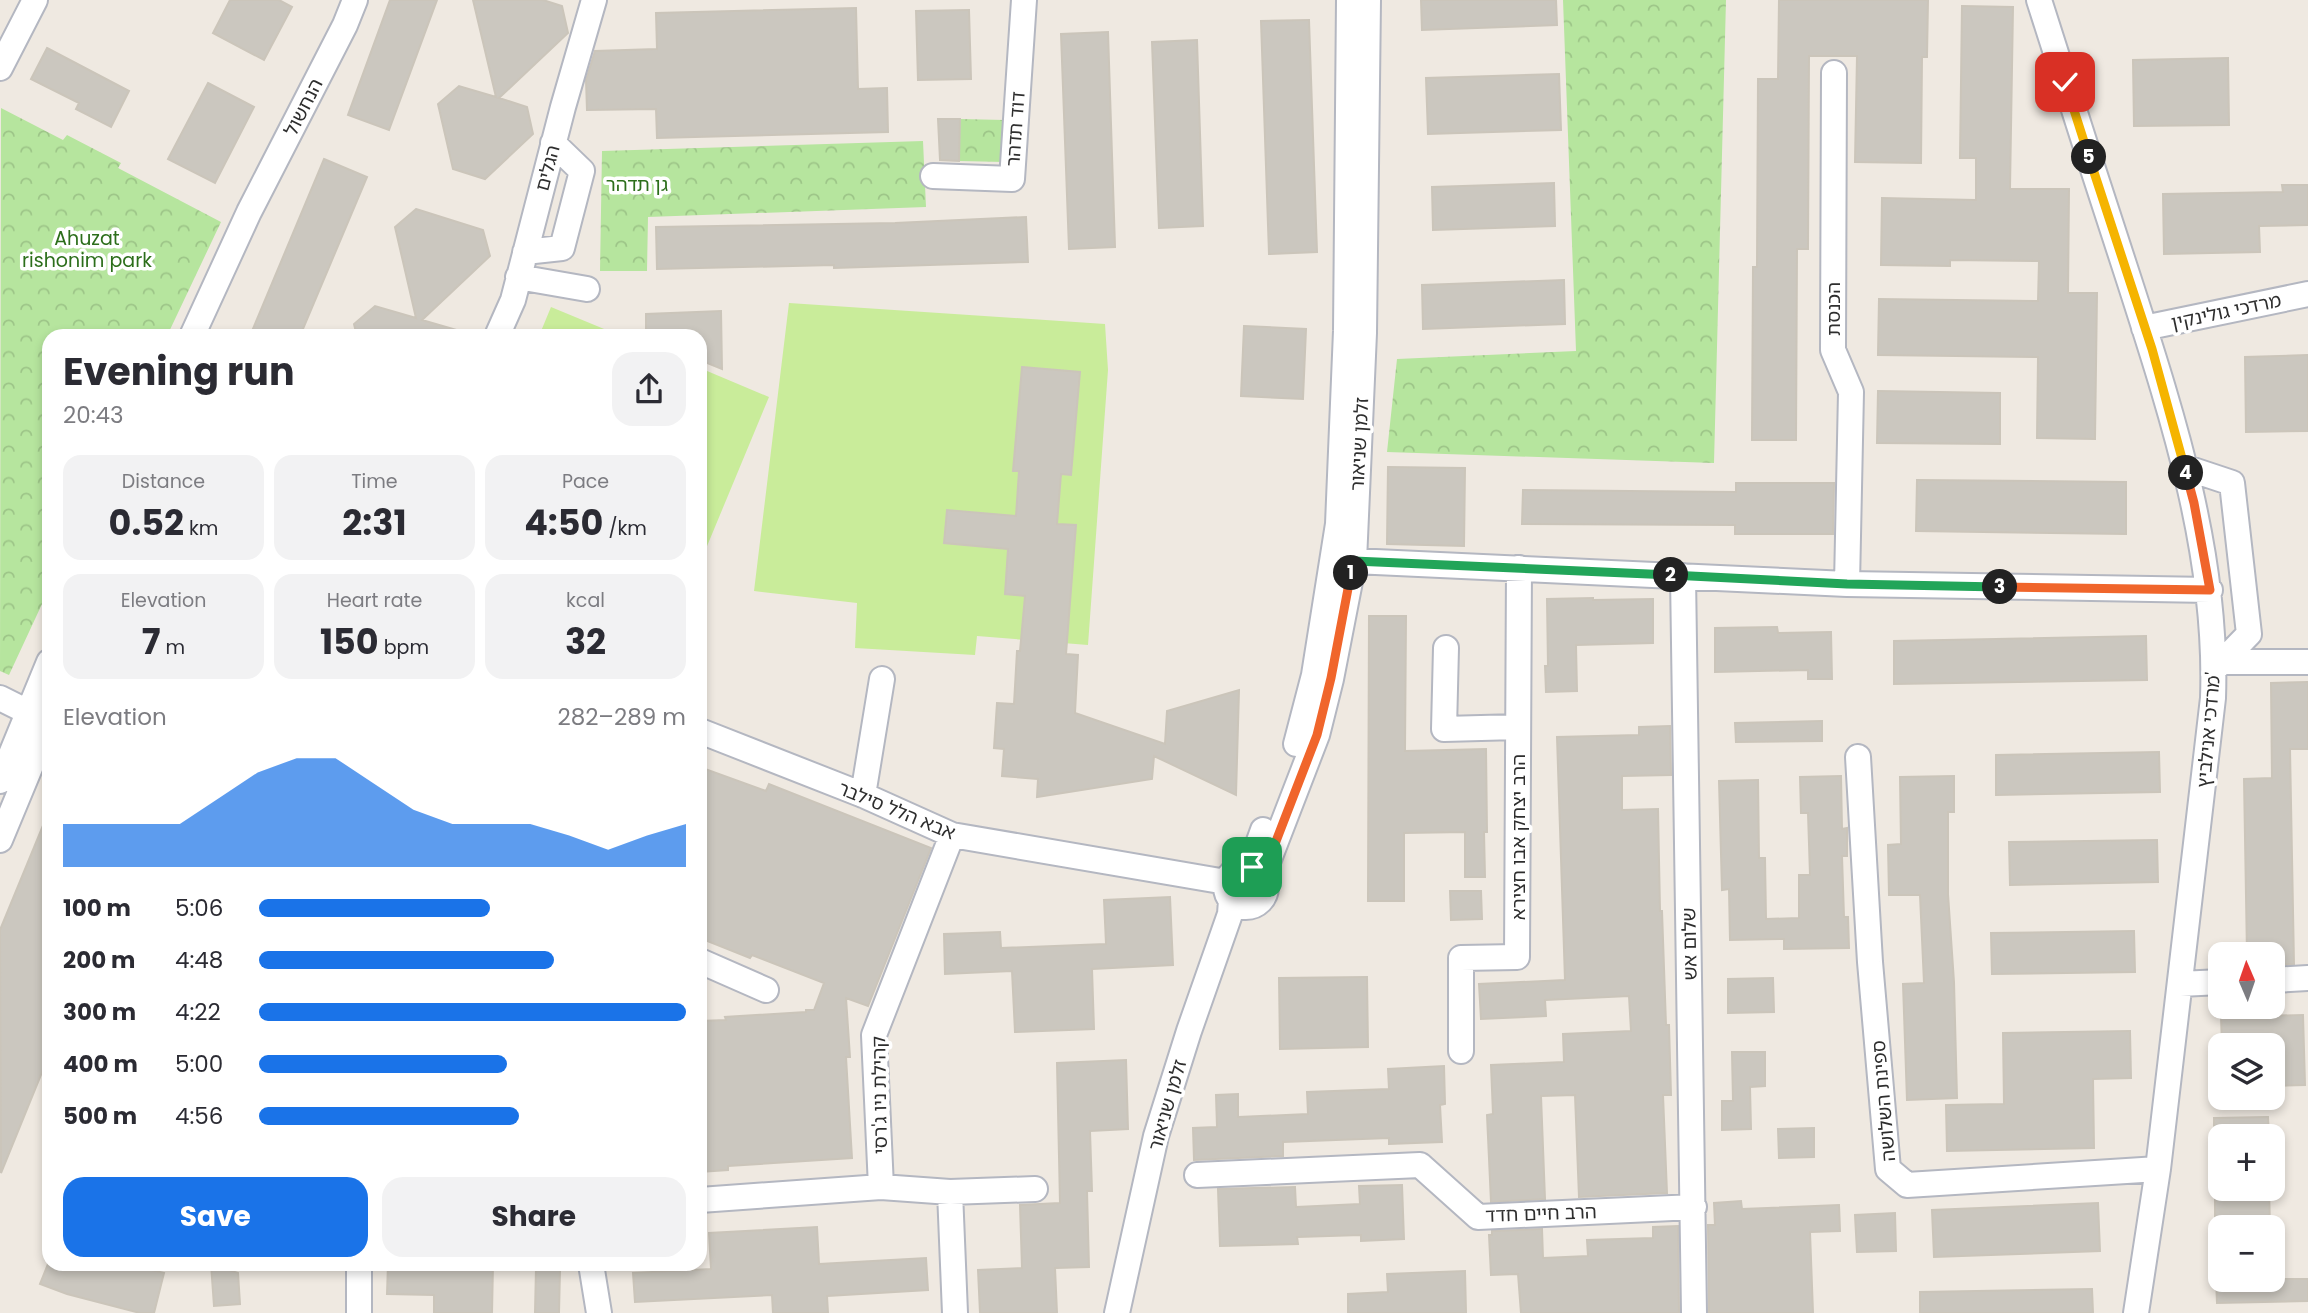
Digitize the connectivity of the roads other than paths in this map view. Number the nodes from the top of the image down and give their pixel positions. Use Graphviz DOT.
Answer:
graph roads {
  1 [pos="35,0"];
  2 [pos="355,0"];
  3 [pos="594,0"];
  4 [pos="1024,0"];
  5 [pos="1349,0"];
  6 [pos="1368,0"];
  7 [pos="2039,0"];
  8 [pos="0,68"];
  9 [pos="1834,73"];
  10 [pos="553,143"];
  11 [pos="933,176"];
  12 [pos="249,212"];
  13 [pos="525,252"];
  14 [pos="518,277"];
  15 [pos="587,289"];
  16 [pos="2308,294"];
  17 [pos="2144,328"];
  18 [pos="195,329"];
  19 [pos="207,329"];
  20 [pos="501,329"];
  21 [pos="2184,467"];
  22 [pos="1344,559"];
  23 [pos="1519,568"];
  24 [pos="1683,576"];
  25 [pos="1847,584"];
  26 [pos="2210,590"];
  27 [pos="1446,648"];
  28 [pos="2308,662"];
  29 [pos="2218,666"];
  30 [pos="882,678"];
  31 [pos="0,698"];
  32 [pos="42,719"];
  33 [pos="1518,727"];
  34 [pos="707,734"];
  35 [pos="1858,757"];
  36 [pos="0,781"];
  37 [pos="863,795"];
  38 [pos="952,835"];
  39 [pos="0,840"];
  40 [pos="1243,886"];
  41 [pos="707,964"];
  42 [pos="2308,978"];
  43 [pos="2286,979"];
  44 [pos="2208,983"];
  45 [pos="2180,984"];
  46 [pos="766,990"];
  47 [pos="1461,1051"];
  48 [pos="2158,1169"];
  49 [pos="1197,1175"];
  50 [pos="881,1187"];
  51 [pos="1035,1189"];
  52 [pos="950,1192"];
  53 [pos="707,1199"];
  54 [pos="1694,1207"];
  55 [pos="359,1271"];
  56 [pos="592,1271"];
  57 [pos="359,1313"];
  58 [pos="599,1313"];
  59 [pos="955,1313"];
  60 [pos="1117,1313"];
  61 [pos="1134,1313"];
  62 [pos="1694,1313"];
  63 [pos="2136,1313"];
  1 -- 8 [label="street"];
  2 -- 12 [label="street, הנחשול"];
  3 -- 10 [label="street, הגלים"];
  4 -- 11 [label="street, דוד תדהר"];
  5 -- 22 [label="street, זלמן שניאור"];
  6 -- 22 [label="street, זלמן שניאור"];
  7 -- 17 [label="street, מרדכי אנילביץ'"];
  9 -- 25 [label="street, הכנסת"];
  10 -- 13 [label="street, הגלים"];
  10 -- 13 [label="street"];
  12 -- 18 [label="street, הנחשול"];
  12 -- 19 [label="street, הנחשול"];
  13 -- 14 [label="street, הגלים"];
  14 -- 15 [label="street"];
  14 -- 20 [label="street, הגלים"];
  16 -- 17 [label="street, מרדכי גולינקין"];
  17 -- 21 [label="street, מרדכי אנילביץ'"];
  21 -- 26 [label="street, מרדכי אנילביץ'"];
  21 -- 29 [label="street"];
  22 -- 23 [label="street"];
  22 -- 40 [label="street, זלמן שניאור"];
  23 -- 24 [label="street"];
  23 -- 33 [label="street, הרב יצחק אבו חצירא"];
  24 -- 25 [label="street"];
  24 -- 54 [label="street, שלום אש"];
  25 -- 26 [label="street"];
  26 -- 29 [label="street, מרדכי אנילביץ'"];
  27 -- 33 [label="street"];
  28 -- 29 [label="street"];
  29 -- 45 [label="street, מרדכי אנילביץ'"];
  30 -- 37 [label="street"];
  31 -- 32 [label="street"];
  32 -- 36 [label="street"];
  32 -- 39 [label="street"];
  33 -- 47 [label="street, הרב יצחק אבו חצירא"];
  34 -- 37 [label="street, אבא הלל סילבר"];
  35 -- 48 [label="street, ספינת השלושה"];
  37 -- 38 [label="street, אבא הלל סילבר"];
  38 -- 40 [label="street, אבא הלל סילבר"];
  38 -- 50 [label="street, קהילת ניו ג'רסי"];
  40 -- 60 [label="street, זלמן שניאור"];
  40 -- 61 [label="street, זלמן שניאור"];
  41 -- 46 [label="street"];
  42 -- 43 [label="street"];
  44 -- 45 [label="street"];
  45 -- 48 [label="street, מרדכי אנילביץ'"];
  48 -- 63 [label="street, מרדכי אנילביץ'"];
  49 -- 54 [label="street, הרב חיים חדד"];
  50 -- 52 [label="street"];
  50 -- 53 [label="street"];
  51 -- 52 [label="street"];
  52 -- 59 [label="street"];
  54 -- 62 [label="street, שלום אש"];
  55 -- 57 [label="street"];
  56 -- 58 [label="street"];
}
